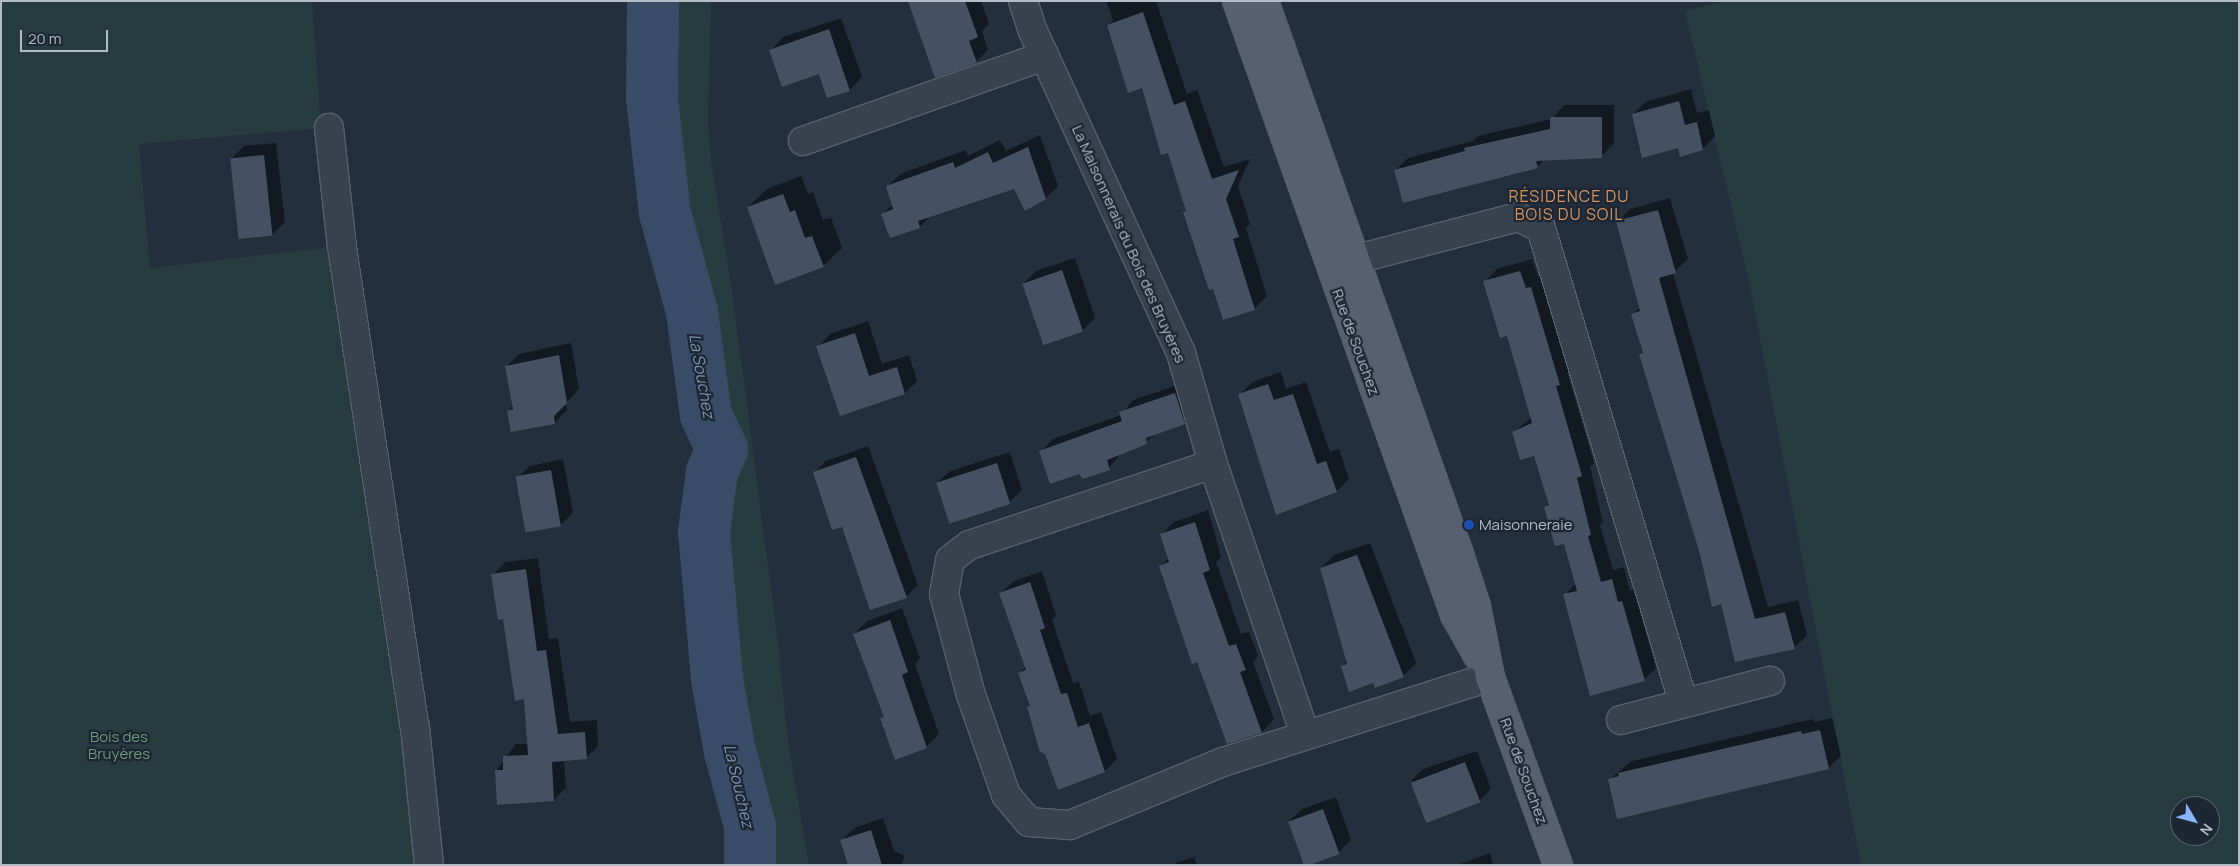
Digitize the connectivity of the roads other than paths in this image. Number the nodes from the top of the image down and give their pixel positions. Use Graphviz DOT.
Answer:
graph roads {
  1 [pos="1023,1"];
  2 [pos="1236,1"];
  3 [pos="1264,1"];
  4 [pos="1044,56"];
  5 [pos="329,128"];
  6 [pos="803,141"];
  7 [pos="1341,265"];
  8 [pos="1213,464"];
  9 [pos="1490,677"];
  10 [pos="1770,681"];
  11 [pos="1683,702"];
  12 [pos="1621,720"];
  13 [pos="1305,734"];
  14 [pos="429,865"];
  15 [pos="1558,865"];
  1 -- 4 [label="street, La Maisonnerais du Bois des Bruyères"];
  2 -- 7 [label="main road, Rue de Souchez"];
  3 -- 7 [label="main road, Rue de Souchez"];
  4 -- 6 [label="street"];
  4 -- 8 [label="street, La Maisonnerais du Bois des Bruyères"];
  5 -- 14 [label="street"];
  7 -- 9 [label="main road, Rue de Souchez"];
  7 -- 11 [label="street"];
  8 -- 13 [label="street, La Maisonnerais du Bois des Bruyères"];
  8 -- 13 [label="street"];
  9 -- 13 [label="street"];
  9 -- 15 [label="main road, Rue de Souchez"];
  10 -- 11 [label="street"];
  11 -- 12 [label="street"];
}
